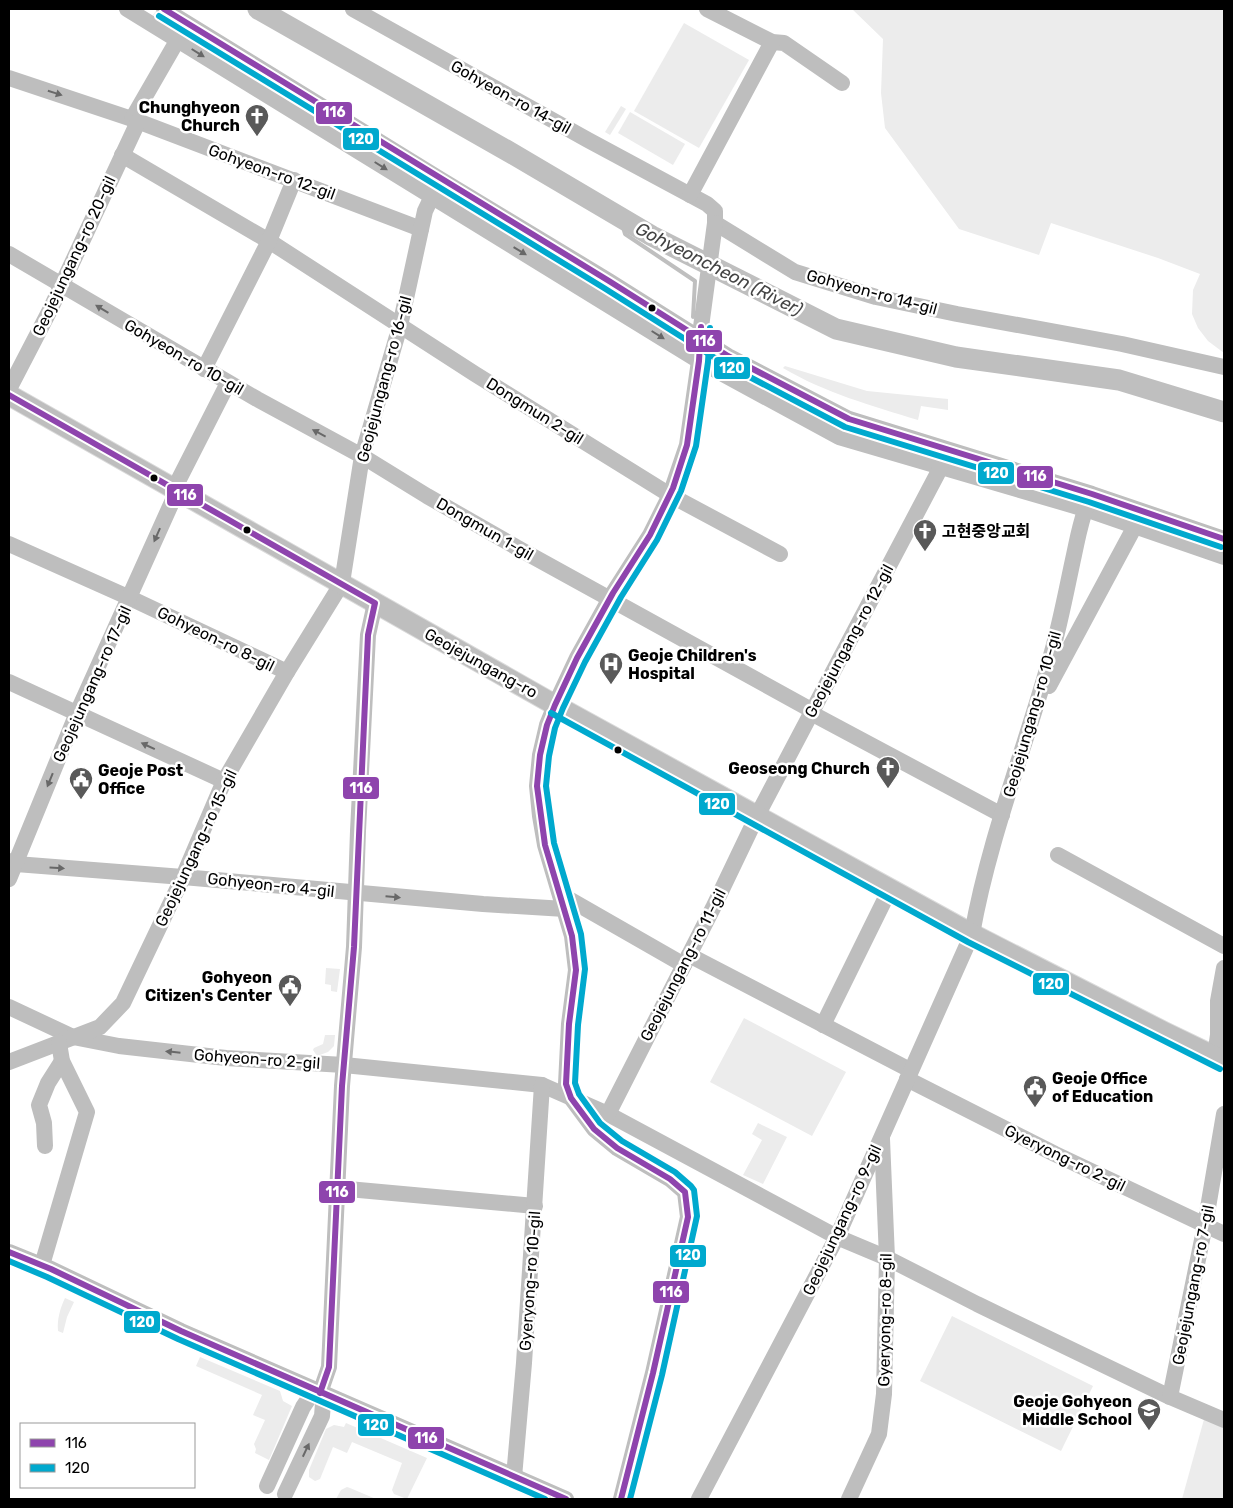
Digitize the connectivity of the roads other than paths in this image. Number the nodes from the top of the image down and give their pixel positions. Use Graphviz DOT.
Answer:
graph roads {
  1 [pos="127,9"];
  2 [pos="164,9"];
  3 [pos="353,9"];
  4 [pos="707,9"];
  5 [pos="177,41"];
  6 [pos="772,42"];
  7 [pos="9,78"];
  8 [pos="842,83"];
  9 [pos="135,120"];
  10 [pos="122,155"];
  11 [pos="294,180"];
  12 [pos="440,180"];
  13 [pos="690,195"];
  14 [pos="432,198"];
  15 [pos="715,223"];
  16 [pos="420,229"];
  17 [pos="269,241"];
  18 [pos="9,254"];
  19 [pos="62,285"];
  20 [pos="400,326"];
  21 [pos="701,333"];
  22 [pos="699,361"];
  23 [pos="1224,368"];
  24 [pos="204,369"];
  25 [pos="228,383"];
  26 [pos="9,389"];
  27 [pos="9,395"];
  28 [pos="362,456"];
  29 [pos="941,467"];
  30 [pos="175,490"];
  31 [pos="670,495"];
  32 [pos="1089,501"];
  33 [pos="1135,526"];
  34 [pos="1224,539"];
  35 [pos="9,544"];
  36 [pos="780,554"];
  37 [pos="1224,557"];
  38 [pos="342,583"];
  39 [pos="130,598"];
  40 [pos="610,599"];
  41 [pos="375,603"];
  42 [pos="287,672"];
  43 [pos="9,682"];
  44 [pos="555,705"];
  45 [pos="812,712"];
  46 [pos="78,713"];
  47 [pos="1035,713"];
  48 [pos="224,781"];
  49 [pos="1002,815"];
  50 [pos="757,816"];
  51 [pos="1058,855"];
  52 [pos="11,868"];
  53 [pos="183,877"];
  54 [pos="890,889"];
  55 [pos="355,894"];
  56 [pos="562,901"];
  57 [pos="972,934"];
  58 [pos="1224,946"];
  59 [pos="687,960"];
  60 [pos="1224,968"];
  61 [pos="9,1007"];
  62 [pos="823,1025"];
  63 [pos="66,1040"];
  64 [pos="1220,1058"];
  65 [pos="9,1062"];
  66 [pos="62,1062"];
  67 [pos="344,1066"];
  68 [pos="909,1074"];
  69 [pos="542,1085"];
  70 [pos="571,1098"];
  71 [pos="608,1114"];
  72 [pos="1224,1114"];
  73 [pos="882,1134"];
  74 [pos="45,1146"];
  75 [pos="337,1188"];
  76 [pos="535,1206"];
  77 [pos="1205,1225"];
  78 [pos="1224,1234"];
  79 [pos="837,1237"];
  80 [pos="9,1252"];
  81 [pos="887,1258"];
  82 [pos="42,1266"];
  83 [pos="320,1392"];
  84 [pos="1170,1397"];
  85 [pos="1224,1420"];
  86 [pos="514,1477"];
  87 [pos="267,1486"];
  88 [pos="285,1494"];
  89 [pos="566,1499"];
  90 [pos="621,1499"];
  91 [pos="699,1499"];
  92 [pos="849,1499"];
  1 -- 5 [label="street"];
  2 -- 12 [label="street"];
  3 -- 13 [label="street, Gohyeon-ro 14-gil"];
  4 -- 6 [label="street"];
  5 -- 9 [label="street, Geojejungang-ro 20-gil"];
  5 -- 14 [label="street, one-way"];
  6 -- 8 [label="street"];
  6 -- 13 [label="street"];
  7 -- 9 [label="street, Gohyeon-ro 12-gil, one-way"];
  9 -- 10 [label="street, Geojejungang-ro 20-gil"];
  9 -- 11 [label="street, Gohyeon-ro 12-gil"];
  10 -- 17 [label="street, Dongmun 2-gil"];
  10 -- 19 [label="street, Geojejungang-ro 20-gil"];
  11 -- 16 [label="street, Gohyeon-ro 12-gil"];
  11 -- 17 [label="street"];
  12 -- 14 [label="street, Geojejungang-ro 16-gil"];
  12 -- 21 [label="street"];
  13 -- 15 [label="street, Gohyeon-ro 14-gil"];
  14 -- 16 [label="street, Geojejungang-ro 16-gil"];
  14 -- 22 [label="street, one-way"];
  15 -- 21 [label="street"];
  15 -- 23 [label="street, Gohyeon-ro 14-gil"];
  16 -- 20 [label="street, Geojejungang-ro 16-gil"];
  17 -- 20 [label="street, Dongmun 2-gil"];
  17 -- 24 [label="street"];
  18 -- 19 [label="street, Gohyeon-ro 10-gil"];
  24 -- 19 [label="street, Gohyeon-ro 10-gil, one-way"];
  19 -- 26 [label="street, Geojejungang-ro 20-gil"];
  20 -- 28 [label="street, Geojejungang-ro 16-gil"];
  20 -- 31 [label="street, Dongmun 2-gil"];
  21 -- 22 [label="street"];
  21 -- 32 [label="street"];
  22 -- 29 [label="street"];
  22 -- 31 [label="street"];
  24 -- 25 [label="street, Gohyeon-ro 10-gil"];
  28 -- 25 [label="street, Gohyeon-ro 10-gil, one-way"];
  25 -- 30 [label="street, Geojejungang-ro 17-gil"];
  27 -- 30 [label="main road, Geojejungang-ro"];
  28 -- 38 [label="street, Geojejungang-ro 16-gil"];
  28 -- 40 [label="street, Dongmun 1-gil"];
  29 -- 32 [label="street"];
  29 -- 45 [label="street, Geojejungang-ro 12-gil"];
  30 -- 38 [label="main road, Geojejungang-ro"];
  30 -- 39 [label="street, Geojejungang-ro 17-gil, one-way"];
  31 -- 36 [label="street, Dongmun 2-gil"];
  31 -- 40 [label="street"];
  32 -- 33 [label="street"];
  32 -- 34 [label="street"];
  32 -- 47 [label="street, Geojejungang-ro 10-gil"];
  33 -- 37 [label="street"];
  33 -- 47 [label="street"];
  35 -- 39 [label="street, Gohyeon-ro 8-gil"];
  38 -- 41 [label="main road, Geojejungang-ro"];
  38 -- 42 [label="street, Geojejungang-ro 15-gil"];
  39 -- 42 [label="street, Gohyeon-ro 8-gil"];
  39 -- 46 [label="street, Geojejungang-ro 17-gil"];
  40 -- 44 [label="street"];
  40 -- 45 [label="street, Dongmun 1-gil"];
  41 -- 44 [label="main road, Geojejungang-ro"];
  41 -- 55 [label="street"];
  42 -- 48 [label="street, Geojejungang-ro 15-gil"];
  43 -- 46 [label="street"];
  44 -- 50 [label="main road, Geojejungang-ro"];
  44 -- 56 [label="street"];
  45 -- 49 [label="street, Dongmun 1-gil"];
  45 -- 50 [label="street, Geojejungang-ro 12-gil"];
  48 -- 46 [label="street, one-way"];
  46 -- 52 [label="street, Geojejungang-ro 17-gil, one-way"];
  47 -- 49 [label="street, Geojejungang-ro 10-gil"];
  48 -- 53 [label="street, Geojejungang-ro 15-gil"];
  49 -- 57 [label="street, Geojejungang-ro 10-gil"];
  50 -- 54 [label="main road, Geojejungang-ro"];
  50 -- 59 [label="street, Geojejungang-ro 11-gil"];
  51 -- 58 [label="street"];
  52 -- 53 [label="street, Gohyeon-ro 4-gil, one-way"];
  53 -- 55 [label="street, Gohyeon-ro 4-gil"];
  53 -- 63 [label="street, Geojejungang-ro 15-gil"];
  54 -- 57 [label="main road, Geojejungang-ro"];
  54 -- 62 [label="street"];
  55 -- 56 [label="street, Gohyeon-ro 4-gil, one-way"];
  55 -- 67 [label="street"];
  56 -- 59 [label="street, Gyeryong-ro 2-gil"];
  56 -- 70 [label="street"];
  57 -- 64 [label="main road, Geojejungang-ro"];
  57 -- 68 [label="street, Geojejungang-ro 9-gil"];
  59 -- 62 [label="street, Gyeryong-ro 2-gil"];
  59 -- 71 [label="street, Geojejungang-ro 11-gil"];
  60 -- 64 [label="street"];
  61 -- 63 [label="street, Gohyeon-ro 2-gil"];
  62 -- 68 [label="street, Gyeryong-ro 2-gil"];
  63 -- 65 [label="street, Geojejungang-ro 15-gil"];
  63 -- 66 [label="street"];
  67 -- 63 [label="street, Gohyeon-ro 2-gil, one-way"];
  66 -- 74 [label="street"];
  66 -- 82 [label="street"];
  67 -- 69 [label="street, Gohyeon-ro 2-gil"];
  67 -- 75 [label="street"];
  68 -- 73 [label="street, Geojejungang-ro 9-gil"];
  68 -- 77 [label="street, Gyeryong-ro 2-gil"];
  69 -- 70 [label="street, Gohyeon-ro 2-gil"];
  69 -- 76 [label="street, Gyeryong-ro 10-gil"];
  70 -- 71 [label="street, Gohyeon-ro 2-gil"];
  70 -- 90 [label="street"];
  71 -- 79 [label="street, Gohyeon-ro 2-gil"];
  72 -- 77 [label="street, Geojejungang-ro 7-gil"];
  73 -- 79 [label="street, Geojejungang-ro 9-gil"];
  73 -- 81 [label="street, Gyeryong-ro 8-gil"];
  75 -- 76 [label="street"];
  75 -- 83 [label="street"];
  76 -- 86 [label="street, Gyeryong-ro 10-gil"];
  77 -- 78 [label="street, Gyeryong-ro 2-gil"];
  77 -- 84 [label="street, Geojejungang-ro 7-gil"];
  79 -- 81 [label="street, Gohyeon-ro 2-gil"];
  79 -- 91 [label="street, Geojejungang-ro 9-gil"];
  80 -- 82 [label="street"];
  81 -- 84 [label="street, Gohyeon-ro 2-gil"];
  81 -- 92 [label="street, Gyeryong-ro 8-gil"];
  82 -- 83 [label="street"];
  83 -- 86 [label="street"];
  83 -- 87 [label="street"];
  88 -- 83 [label="street, one-way"];
  84 -- 85 [label="street, Gohyeon-ro 2-gil"];
  86 -- 89 [label="street"];
}
